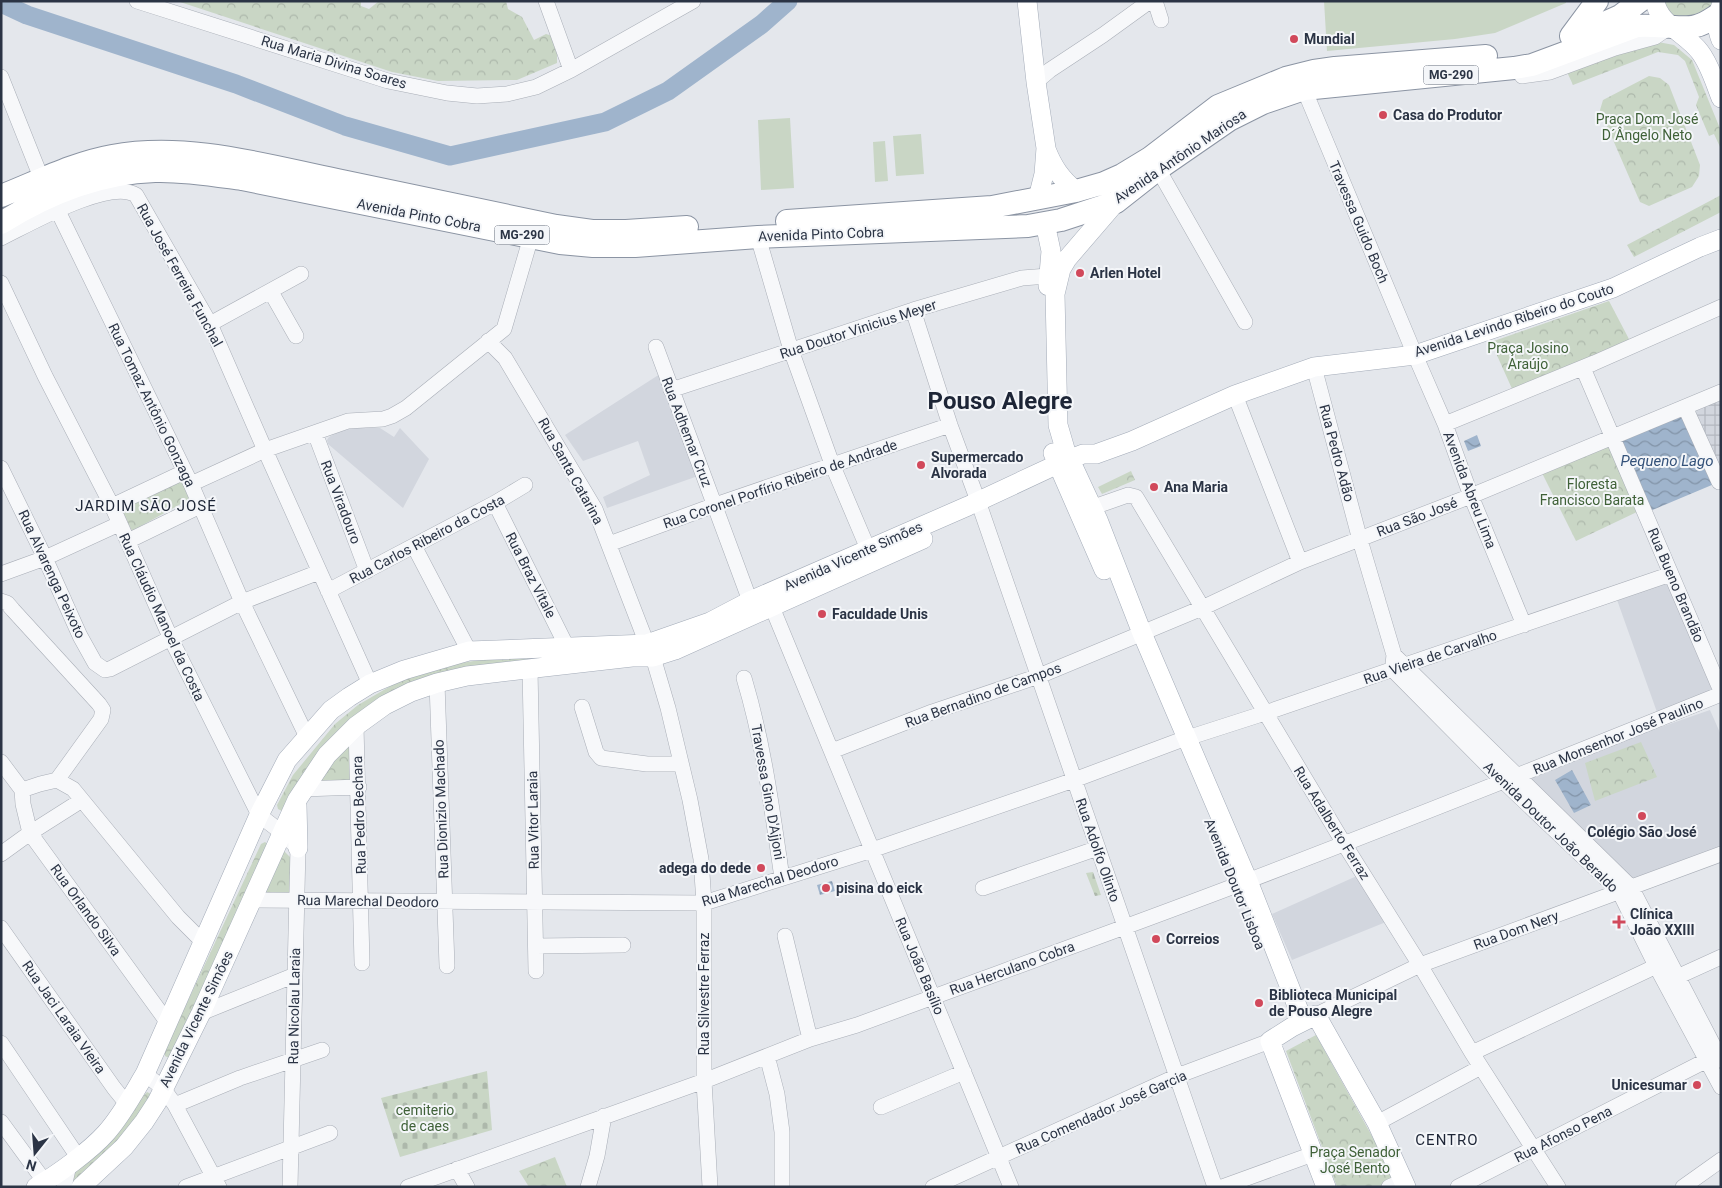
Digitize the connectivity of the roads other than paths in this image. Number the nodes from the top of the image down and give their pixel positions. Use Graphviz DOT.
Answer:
graph roads {
  1 [pos="137,1"];
  2 [pos="546,1"];
  3 [pos="693,1"];
  4 [pos="1027,1"];
  5 [pos="1150,1"];
  6 [pos="1155,1"];
  7 [pos="1597,1"];
  8 [pos="1650,4"];
  9 [pos="1720,11"];
  10 [pos="1161,20"];
  11 [pos="1672,26"];
  12 [pos="1571,36"];
  13 [pos="1721,40"];
  14 [pos="571,70"];
  15 [pos="1,77"];
  16 [pos="1036,82"];
  17 [pos="1304,89"];
  18 [pos="1721,98"];
  19 [pos="1220,116"];
  20 [pos="1046,148"];
  21 [pos="1158,169"];
  22 [pos="42,180"];
  23 [pos="1076,191"];
  24 [pos="1,196"];
  25 [pos="1046,197"];
  26 [pos="1116,202"];
  27 [pos="57,209"];
  28 [pos="1051,222"];
  29 [pos="1,223"];
  30 [pos="860,224"];
  31 [pos="1721,229"];
  32 [pos="531,237"];
  33 [pos="758,237"];
  34 [pos="1,238"];
  35 [pos="1721,239"];
  36 [pos="1701,247"];
  37 [pos="301,274"];
  38 [pos="1053,278"];
  39 [pos="1,283"];
  40 [pos="271,292"];
  41 [pos="1720,309"];
  42 [pos="913,310"];
  43 [pos="1246,322"];
  44 [pos="210,324"];
  45 [pos="504,329"];
  46 [pos="296,336"];
  47 [pos="488,341"];
  48 [pos="656,347"];
  49 [pos="791,350"];
  50 [pos="1415,355"];
  51 [pos="505,358"];
  52 [pos="1314,366"];
  53 [pos="1583,368"];
  54 [pos="671,390"];
  55 [pos="1721,392"];
  56 [pos="1235,395"];
  57 [pos="1685,406"];
  58 [pos="1445,424"];
  59 [pos="950,425"];
  60 [pos="315,433"];
  61 [pos="1613,437"];
  62 [pos="265,450"];
  63 [pos="832,464"];
  64 [pos="1067,467"];
  65 [pos="1,468"];
  66 [pos="187,478"];
  67 [pos="1718,482"];
  68 [pos="525,485"];
  69 [pos="1471,496"];
  70 [pos="495,503"];
  71 [pos="715,505"];
  72 [pos="112,506"];
  73 [pos="200,506"];
  74 [pos="980,506"];
  75 [pos="1086,510"];
  76 [pos="119,524"];
  77 [pos="1360,540"];
  78 [pos="128,541"];
  79 [pos="609,544"];
  80 [pos="414,546"];
  81 [pos="868,549"];
  82 [pos="46,558"];
  83 [pos="1300,562"];
  84 [pos="366,571"];
  85 [pos="319,572"];
  86 [pos="1,574"];
  87 [pos="1671,574"];
  88 [pos="328,591"];
  89 [pos="1,601"];
  90 [pos="750,601"];
  91 [pos="242,602"];
  92 [pos="772,608"];
  93 [pos="1202,608"];
  94 [pos="1524,625"];
  95 [pos="1138,635"];
  96 [pos="171,639"];
  97 [pos="469,651"];
  98 [pos="650,651"];
  99 [pos="571,655"];
  100 [pos="1396,663"];
  101 [pos="530,669"];
  102 [pos="1039,676"];
  103 [pos="744,678"];
  104 [pos="437,683"];
  105 [pos="370,684"];
  106 [pos="1721,693"];
  107 [pos="582,707"];
  108 [pos="1266,714"];
  109 [pos="1451,720"];
  110 [pos="356,726"];
  111 [pos="307,738"];
  112 [pos="1183,739"];
  113 [pos="832,751"];
  114 [pos="1,762"];
  115 [pos="681,764"];
  116 [pos="1518,776"];
  117 [pos="57,780"];
  118 [pos="1074,780"];
  119 [pos="1503,781"];
  120 [pos="359,787"];
  121 [pos="22,790"];
  122 [pos="300,794"];
  123 [pos="82,800"];
  124 [pos="259,815"];
  125 [pos="281,832"];
  126 [pos="30,833"];
  127 [pos="1343,842"];
  128 [pos="298,848"];
  129 [pos="1098,848"];
  130 [pos="872,850"];
  131 [pos="1,854"];
  132 [pos="1721,854"];
  133 [pos="782,878"];
  134 [pos="1242,883"];
  135 [pos="983,888"];
  136 [pos="1625,889"];
  137 [pos="252,900"];
  138 [pos="297,900"];
  139 [pos="361,900"];
  140 [pos="444,902"];
  141 [pos="535,902"];
  142 [pos="704,903"];
  143 [pos="1125,926"];
  144 [pos="1,928"];
  145 [pos="785,936"];
  146 [pos="203,942"];
  147 [pos="623,945"];
  148 [pos="536,946"];
  149 [pos="1721,957"];
  150 [pos="362,963"];
  151 [pos="1420,964"];
  152 [pos="1663,964"];
  153 [pos="446,966"];
  154 [pos="536,972"];
  155 [pos="295,975"];
  156 [pos="1677,977"];
  157 [pos="933,997"];
  158 [pos="201,1013"];
  159 [pos="1304,1021"];
  160 [pos="168,1023"];
  161 [pos="810,1039"];
  162 [pos="1270,1041"];
  163 [pos="322,1050"];
  164 [pos="4,1052"];
  165 [pos="1472,1053"];
  166 [pos="767,1056"];
  167 [pos="1716,1057"];
  168 [pos="292,1060"];
  169 [pos="1481,1067"];
  170 [pos="964,1072"];
  171 [pos="145,1074"];
  172 [pos="1177,1076"];
  173 [pos="704,1081"];
  174 [pos="1721,1087"];
  175 [pos="163,1088"];
  176 [pos="127,1104"];
  177 [pos="175,1104"];
  178 [pos="881,1107"];
  179 [pos="604,1116"];
  180 [pos="1,1122"];
  181 [pos="1377,1123"];
  182 [pos="330,1133"];
  183 [pos="291,1147"];
  184 [pos="1533,1149"];
  185 [pos="1313,1154"];
  186 [pos="999,1158"];
  187 [pos="1721,1160"];
  188 [pos="73,1161"];
  189 [pos="457,1169"];
  190 [pos="216,1182"];
  191 [pos="40,1184"];
  192 [pos="1399,1185"];
  193 [pos="64,1187"];
  194 [pos="81,1187"];
  195 [pos="186,1187"];
  196 [pos="290,1187"];
  197 [pos="408,1187"];
  198 [pos="466,1187"];
  199 [pos="588,1187"];
  200 [pos="710,1187"];
  201 [pos="782,1187"];
  202 [pos="933,1187"];
  203 [pos="1011,1187"];
  204 [pos="1215,1187"];
  205 [pos="1222,1187"];
  206 [pos="1326,1187"];
  207 [pos="1458,1187"];
  208 [pos="1558,1187"];
  209 [pos="1683,1187"];
  1 -- 14 [label="street, Rua Maria Divina Soares"];
  2 -- 14 [label="street"];
  3 -- 14 [label="street, Rua Maria Divina Soares"];
  4 -- 16 [label="main road"];
  5 -- 16 [label="street"];
  6 -- 10 [label="street"];
  7 -- 12 [label="highway"];
  8 -- 11 [label="main road, Avenida Antônio Mariosa"];
  8 -- 12 [label="highway, Avenida Antônio Mariosa / MG-290"];
  9 -- 11 [label="highway, Avenida Antônio Mariosa / MG-290"];
  9 -- 13 [label="main road"];
  11 -- 17 [label="highway, Avenida Antônio Mariosa / MG-290"];
  11 -- 18 [label="main road"];
  12 -- 19 [label="highway, Avenida Antônio Mariosa / MG-290"];
  15 -- 22 [label="street"];
  16 -- 20 [label="main road"];
  17 -- 19 [label="highway, Avenida Antônio Mariosa / MG-290"];
  17 -- 50 [label="street, Travessa Guido Boch"];
  19 -- 21 [label="highway, Avenida Antônio Mariosa / MG-290"];
  19 -- 23 [label="highway, Avenida Antônio Mariosa / MG-290"];
  20 -- 23 [label="main road"];
  20 -- 25 [label="main road"];
  21 -- 26 [label="highway, Avenida Antônio Mariosa / MG-290"];
  21 -- 43 [label="street"];
  22 -- 24 [label="highway, Avenida Pinto Cobra / MG-290"];
  22 -- 30 [label="highway, Avenida Pinto Cobra / MG-290"];
  23 -- 25 [label="highway, Avenida Antônio Mariosa / MG-290"];
  25 -- 30 [label="highway, Avenida Pinto Cobra / MG-290"];
  26 -- 28 [label="highway, Avenida Antônio Mariosa / MG-290"];
  26 -- 38 [label="main road"];
  27 -- 34 [label="street, Rua José Ferreira Funchal"];
  27 -- 44 [label="street, Rua José Ferreira Funchal"];
  27 -- 66 [label="street, Rua Tomaz Antônio Gonzaga"];
  28 -- 30 [label="highway, Avenida Pinto Cobra / MG-290"];
  28 -- 38 [label="main road, Avenida Doutor Lisboa"];
  29 -- 32 [label="highway, Avenida Pinto Cobra / MG-290"];
  30 -- 33 [label="highway, Avenida Pinto Cobra / MG-290"];
  31 -- 36 [label="main road, Avenida Levindo Ribeiro do Couto"];
  32 -- 33 [label="highway, Avenida Pinto Cobra / MG-290"];
  32 -- 45 [label="street, Rua Santa Catarina"];
  33 -- 49 [label="street"];
  35 -- 36 [label="main road, Avenida Levindo Ribeiro do Couto"];
  36 -- 50 [label="main road, Avenida Levindo Ribeiro do Couto"];
  37 -- 40 [label="street"];
  38 -- 42 [label="street, Rua Doutor Vinicius Meyer"];
  38 -- 64 [label="main road, Avenida Doutor Lisboa"];
  39 -- 72 [label="street, Rua Cláudio Manoel da Costa"];
  40 -- 44 [label="street"];
  40 -- 46 [label="street"];
  41 -- 53 [label="street"];
  42 -- 49 [label="street, Rua Doutor Vinicius Meyer"];
  42 -- 59 [label="street, Rua Adolfo Olinto"];
  44 -- 62 [label="street, Rua José Ferreira Funchal"];
  45 -- 47 [label="street"];
  45 -- 51 [label="street, Rua Santa Catarina"];
  47 -- 51 [label="street, Rua Santa Catarina"];
  47 -- 60 [label="street"];
  48 -- 54 [label="street, Rua Adhemar Cruz"];
  49 -- 54 [label="street, Rua Doutor Vinicius Meyer"];
  49 -- 63 [label="street"];
  50 -- 52 [label="main road, Avenida Levindo Ribeiro do Couto"];
  50 -- 58 [label="street, Avenida Abreu Lima"];
  51 -- 79 [label="street, Rua Santa Catarina"];
  52 -- 56 [label="main road, Avenida Levindo Ribeiro do Couto"];
  52 -- 77 [label="street, Rua Pedro Adão"];
  53 -- 58 [label="street"];
  53 -- 61 [label="street, Rua Bueno Brandão"];
  54 -- 71 [label="street, Rua Adhemar Cruz"];
  55 -- 57 [label="street, Rua São José"];
  56 -- 64 [label="main road, Avenida Levindo Ribeiro do Couto"];
  56 -- 83 [label="street"];
  57 -- 61 [label="street, Rua São José"];
  57 -- 67 [label="street"];
  58 -- 69 [label="street, Avenida Abreu Lima"];
  59 -- 63 [label="street, Rua Coronel Porfírio Ribeiro de Andrade"];
  59 -- 74 [label="street, Rua Adolfo Olinto"];
  60 -- 62 [label="street"];
  60 -- 84 [label="street, Rua Viradouro"];
  61 -- 69 [label="street, Rua São José"];
  61 -- 87 [label="street, Rua Bueno Brandão"];
  62 -- 66 [label="street"];
  62 -- 85 [label="street, Rua José Ferreira Funchal"];
  63 -- 71 [label="street, Rua Coronel Porfírio Ribeiro de Andrade"];
  63 -- 81 [label="street"];
  64 -- 74 [label="main road, Avenida Vicente Simões"];
  64 -- 75 [label="main road, Avenida Doutor Lisboa"];
  65 -- 82 [label="street, Rua Alvarenga Peixoto"];
  66 -- 72 [label="street"];
  66 -- 73 [label="street, Rua Tomaz Antônio Gonzaga"];
  68 -- 70 [label="street, Rua Carlos Ribeiro da Costa"];
  69 -- 77 [label="street, Rua São José"];
  69 -- 94 [label="street, Avenida Abreu Lima"];
  70 -- 80 [label="street, Rua Carlos Ribeiro da Costa"];
  70 -- 99 [label="street, Rua Braz Vitale"];
  71 -- 79 [label="street, Rua Coronel Porfírio Ribeiro de Andrade"];
  71 -- 90 [label="street, Rua Adhemar Cruz"];
  72 -- 76 [label="street, Rua Cláudio Manoel da Costa"];
  73 -- 78 [label="street"];
  73 -- 91 [label="street, Rua Tomaz Antônio Gonzaga"];
  74 -- 81 [label="main road, Avenida Vicente Simões"];
  74 -- 92 [label="main road, Avenida Vicente Simões"];
  74 -- 102 [label="street, Rua Adolfo Olinto"];
  75 -- 93 [label="street, Rua Adalberto Ferraz"];
  75 -- 95 [label="main road, Avenida Doutor Lisboa"];
  76 -- 78 [label="street, Rua Cláudio Manoel da Costa"];
  76 -- 82 [label="street"];
  77 -- 83 [label="street, Rua São José"];
  77 -- 100 [label="street, Rua Pedro Adão"];
  78 -- 96 [label="street, Rua Cláudio Manoel da Costa"];
  79 -- 98 [label="street, Rua Santa Catarina"];
  80 -- 84 [label="street, Rua Carlos Ribeiro da Costa"];
  80 -- 97 [label="street"];
  81 -- 90 [label="main road, Avenida Vicente Simões"];
  82 -- 86 [label="street"];
  82 -- 96 [label="street, Rua Alvarenga Peixoto"];
  83 -- 93 [label="street, Rua São José"];
  84 -- 88 [label="street, Rua Carlos Ribeiro da Costa"];
  85 -- 88 [label="street, Rua José Ferreira Funchal"];
  85 -- 91 [label="street"];
  87 -- 94 [label="street, Rua Vieira de Carvalho"];
  87 -- 106 [label="street, Rua Bueno Brandão"];
  88 -- 105 [label="street, Rua José Ferreira Funchal"];
  89 -- 117 [label="street"];
  90 -- 98 [label="main road, Avenida Vicente Simões"];
  91 -- 96 [label="street"];
  91 -- 111 [label="street, Rua Tomaz Antônio Gonzaga"];
  92 -- 98 [label="main road, Avenida Vicente Simões"];
  92 -- 113 [label="street, Rua João Basílio"];
  93 -- 95 [label="street, Rua São José"];
  93 -- 108 [label="street, Rua Adalberto Ferraz"];
  94 -- 100 [label="street, Rua Vieira de Carvalho"];
  95 -- 102 [label="street, Rua Bernadino de Campos"];
  95 -- 112 [label="main road, Avenida Doutor Lisboa"];
  96 -- 124 [label="street, Rua Cláudio Manoel da Costa"];
  97 -- 99 [label="main road, Avenida Vicente Simões"];
  97 -- 105 [label="main road, Avenida Vicente Simões"];
  98 -- 99 [label="main road, Avenida Vicente Simões"];
  98 -- 115 [label="street, Rua Silvestre Ferraz"];
  99 -- 101 [label="main road, Avenida Vicente Simões"];
  100 -- 108 [label="street, Rua Vieira de Carvalho"];
  100 -- 109 [label="street, Avenida Doutor João Beraldo"];
  101 -- 104 [label="main road, Avenida Vicente Simões"];
  101 -- 141 [label="street, Rua Vitor Laraia"];
  102 -- 113 [label="street, Rua Bernadino de Campos"];
  102 -- 118 [label="street, Rua Adolfo Olinto"];
  103 -- 133 [label="street, Travessa Gino D'Ajjoni"];
  104 -- 110 [label="main road, Avenida Vicente Simões"];
  104 -- 140 [label="street, Rua Dionizio Machado"];
  105 -- 111 [label="main road, Avenida Vicente Simões"];
  106 -- 116 [label="street, Rua Monsenhor José Paulino"];
  107 -- 115 [label="street"];
  108 -- 112 [label="street, Rua Vieira de Carvalho"];
  108 -- 127 [label="street, Rua Adalberto Ferraz"];
  109 -- 116 [label="street, Avenida Doutor João Beraldo"];
  109 -- 119 [label="street, Avenida Doutor João Beraldo"];
  110 -- 120 [label="street, Rua Pedro Bechara"];
  110 -- 122 [label="main road, Avenida Vicente Simões"];
  111 -- 124 [label="main road, Avenida Vicente Simões"];
  112 -- 118 [label="street, Rua Marechal Deodoro"];
  112 -- 134 [label="main road, Avenida Doutor Lisboa"];
  113 -- 130 [label="street, Rua João Basílio"];
  114 -- 121 [label="street"];
  115 -- 142 [label="street, Rua Silvestre Ferraz"];
  116 -- 119 [label="street, Rua Monsenhor José Paulino"];
  116 -- 136 [label="street, Avenida Doutor João Beraldo"];
  117 -- 121 [label="street"];
  117 -- 123 [label="street"];
  118 -- 129 [label="street, Rua Adolfo Olinto"];
  118 -- 130 [label="street, Rua Marechal Deodoro"];
  119 -- 127 [label="street, Rua Monsenhor José Paulino"];
  119 -- 136 [label="street, Avenida Doutor João Beraldo"];
  120 -- 122 [label="street"];
  120 -- 139 [label="street, Rua Pedro Bechara"];
  121 -- 126 [label="street, Rua Orlando Silva"];
  122 -- 125 [label="main road, Avenida Vicente Simões"];
  122 -- 128 [label="main road"];
  123 -- 126 [label="street"];
  123 -- 146 [label="street"];
  124 -- 125 [label="street"];
  124 -- 146 [label="main road, Avenida Vicente Simões"];
  125 -- 128 [label="street"];
  125 -- 137 [label="main road, Avenida Vicente Simões"];
  126 -- 131 [label="street"];
  126 -- 160 [label="street, Rua Orlando Silva"];
  127 -- 134 [label="street, Rua Monsenhor José Paulino"];
  127 -- 151 [label="street, Rua Adalberto Ferraz"];
  128 -- 138 [label="street, Rua Nicolau Laraia"];
  129 -- 135 [label="street"];
  129 -- 143 [label="street, Rua Adolfo Olinto"];
  130 -- 133 [label="street, Rua Marechal Deodoro"];
  130 -- 157 [label="street, Rua João Basílio"];
  132 -- 136 [label="street, Rua Dom Nery"];
  133 -- 142 [label="street, Rua Marechal Deodoro"];
  134 -- 143 [label="street, Rua Herculano Cobra"];
  134 -- 159 [label="main road, Avenida Doutor Lisboa"];
  136 -- 151 [label="street, Rua Dom Nery"];
  136 -- 152 [label="street, Avenida Doutor João Beraldo"];
  137 -- 138 [label="street, Rua Marechal Deodoro"];
  137 -- 158 [label="main road, Avenida Vicente Simões"];
  138 -- 139 [label="street, Rua Marechal Deodoro"];
  138 -- 155 [label="street, Rua Nicolau Laraia"];
  139 -- 140 [label="street, Rua Marechal Deodoro"];
  139 -- 150 [label="street, Rua Pedro Bechara"];
  140 -- 141 [label="street, Rua Marechal Deodoro"];
  140 -- 153 [label="street, Rua Dionizio Machado"];
  141 -- 142 [label="street, Rua Marechal Deodoro"];
  141 -- 148 [label="street, Rua Vitor Laraia"];
  142 -- 173 [label="street, Rua Silvestre Ferraz"];
  143 -- 157 [label="street, Rua Herculano Cobra"];
  143 -- 172 [label="street, Rua Adolfo Olinto"];
  144 -- 176 [label="street, Rua Jaci Laraia Vieira"];
  145 -- 161 [label="street"];
  146 -- 160 [label="main road, Avenida Vicente Simões"];
  147 -- 148 [label="street"];
  148 -- 154 [label="street, Rua Vitor Laraia"];
  149 -- 156 [label="street"];
  151 -- 159 [label="street, Rua Dom Nery"];
  151 -- 165 [label="street, Rua Adalberto Ferraz"];
  152 -- 156 [label="street, Avenida Doutor João Beraldo"];
  152 -- 165 [label="street"];
  152 -- 167 [label="street, Avenida Doutor João Beraldo"];
  155 -- 158 [label="street"];
  155 -- 168 [label="street, Rua Nicolau Laraia"];
  156 -- 167 [label="street, Avenida Doutor João Beraldo"];
  157 -- 161 [label="street, Rua Herculano Cobra"];
  157 -- 170 [label="street, Rua João Basílio"];
  158 -- 175 [label="main road, Avenida Vicente Simões"];
  159 -- 162 [label="main road"];
  159 -- 181 [label="main road"];
  160 -- 171 [label="main road, Avenida Vicente Simões"];
  161 -- 166 [label="street, Rua Herculano Cobra"];
  162 -- 172 [label="street, Rua Comendador José Garcia"];
  162 -- 185 [label="main road"];
  163 -- 168 [label="street"];
  164 -- 188 [label="street"];
  165 -- 169 [label="street, Rua Adalberto Ferraz"];
  166 -- 173 [label="street, Rua Herculano Cobra"];
  166 -- 201 [label="street"];
  167 -- 174 [label="street, Avenida Doutor João Beraldo"];
  167 -- 184 [label="street, Rua Afonso Pena"];
  168 -- 177 [label="street"];
  168 -- 183 [label="street, Rua Nicolau Laraia"];
  169 -- 181 [label="street"];
  169 -- 184 [label="street, Rua Adalberto Ferraz"];
  170 -- 178 [label="street"];
  170 -- 186 [label="street, Rua João Basílio"];
  171 -- 175 [label="street"];
  171 -- 176 [label="main road, Avenida Vicente Simões"];
  172 -- 186 [label="street, Rua Comendador José Garcia"];
  172 -- 204 [label="street, Rua Adolfo Olinto"];
  173 -- 179 [label="street, Rua Herculano Cobra"];
  173 -- 200 [label="street, Rua Silvestre Ferraz"];
  175 -- 177 [label="street"];
  175 -- 194 [label="main road, Avenida Vicente Simões"];
  176 -- 188 [label="main road, Avenida Vicente Simões"];
  177 -- 190 [label="street"];
  179 -- 189 [label="street, Rua Herculano Cobra"];
  179 -- 199 [label="street"];
  180 -- 191 [label="street"];
  181 -- 192 [label="main road"];
  182 -- 183 [label="street"];
  183 -- 190 [label="street"];
  183 -- 196 [label="street, Rua Nicolau Laraia"];
  184 -- 207 [label="street, Rua Afonso Pena"];
  184 -- 208 [label="street, Rua Adalberto Ferraz"];
  185 -- 205 [label="street"];
  185 -- 206 [label="main road"];
  186 -- 202 [label="street, Rua Comendador José Garcia"];
  186 -- 203 [label="street, Rua João Basílio"];
  187 -- 209 [label="street"];
  188 -- 191 [label="main road, Avenida Vicente Simões"];
  188 -- 193 [label="street"];
  189 -- 197 [label="street, Rua Herculano Cobra"];
  189 -- 198 [label="street"];
  190 -- 195 [label="street"];
}
